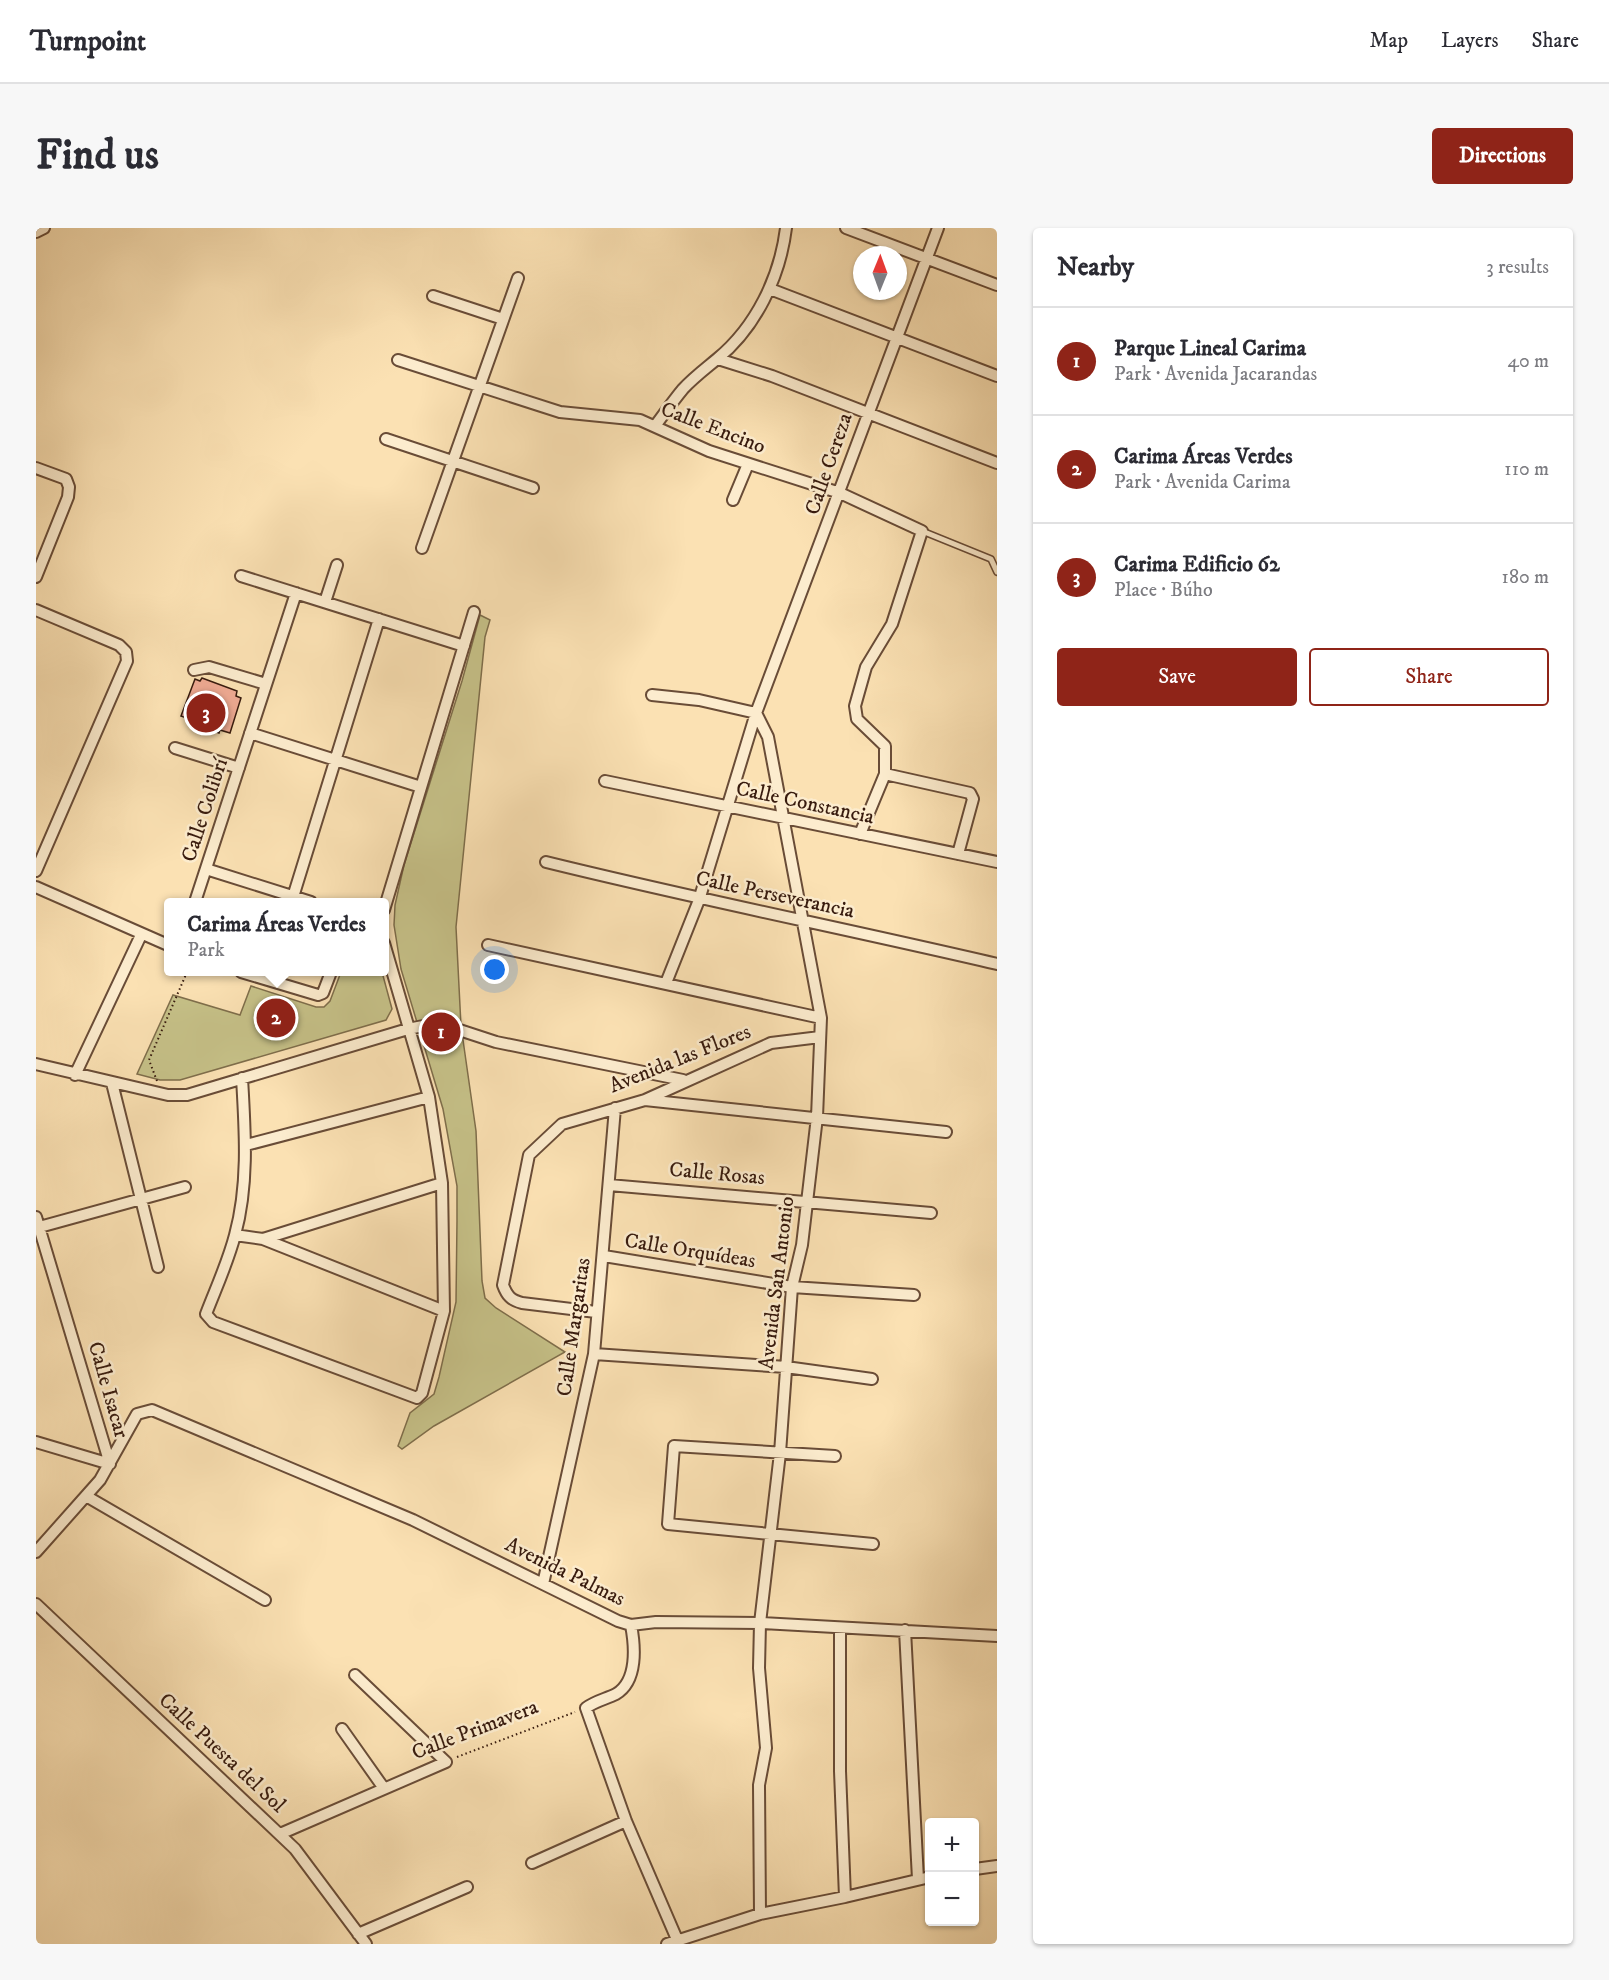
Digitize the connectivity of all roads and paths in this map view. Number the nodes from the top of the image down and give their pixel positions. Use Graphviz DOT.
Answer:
graph roads {
  1 [pos="44,228"];
  2 [pos="786,228"];
  3 [pos="846,228"];
  4 [pos="938,228"];
  5 [pos="36,232"];
  6 [pos="926,259"];
  7 [pos="518,278"];
  8 [pos="997,285"];
  9 [pos="770,289"];
  10 [pos="433,296"];
  11 [pos="503,319"];
  12 [pos="899,337"];
  13 [pos="718,359"];
  14 [pos="398,360"];
  15 [pos="997,376"];
  16 [pos="480,386"];
  17 [pos="867,415"];
  18 [pos="655,426"];
  19 [pos="386,439"];
  20 [pos="453,461"];
  21 [pos="997,463"];
  22 [pos="748,464"];
  23 [pos="36,468"];
  24 [pos="532,488"];
  25 [pos="840,493"];
  26 [pos="733,500"];
  27 [pos="922,531"];
  28 [pos="422,548"];
  29 [pos="337,565"];
  30 [pos="37,571"];
  31 [pos="997,571"];
  32 [pos="241,576"];
  33 [pos="296,593"];
  34 [pos="325,602"];
  35 [pos="36,610"];
  36 [pos="474,612"];
  37 [pos="379,619"];
  38 [pos="464,646"];
  39 [pos="194,670"];
  40 [pos="266,684"];
  41 [pos="652,694"];
  42 [pos="756,713"];
  43 [pos="250,733"];
  44 [pos="175,748"];
  45 [pos="335,760"];
  46 [pos="239,768"];
  47 [pos="885,774"];
  48 [pos="605,781"];
  49 [pos="421,787"];
  50 [pos="726,807"];
  51 [pos="782,816"];
  52 [pos="860,834"];
  53 [pos="958,854"];
  54 [pos="546,862"];
  55 [pos="997,862"];
  56 [pos="206,869"];
  57 [pos="36,872"];
  58 [pos="36,886"];
  59 [pos="292,897"];
  60 [pos="197,898"];
  61 [pos="295,898"];
  62 [pos="388,898"];
  63 [pos="699,900"];
  64 [pos="803,919"];
  65 [pos="141,935"];
  66 [pos="164,944"];
  67 [pos="488,945"];
  68 [pos="997,964"];
  69 [pos="389,965"];
  70 [pos="185,976"];
  71 [pos="254,976"];
  72 [pos="329,976"];
  73 [pos="666,983"];
  74 [pos="821,1018"];
  75 [pos="408,1029"];
  76 [pos="820,1037"];
  77 [pos="36,1064"];
  78 [pos="75,1075"];
  79 [pos="242,1078"];
  80 [pos="683,1080"];
  81 [pos="112,1083"];
  82 [pos="155,1092"];
  83 [pos="429,1097"];
  84 [pos="645,1100"];
  85 [pos="615,1108"];
  86 [pos="817,1117"];
  87 [pos="946,1132"];
  88 [pos="246,1145"];
  89 [pos="442,1183"];
  90 [pos="609,1185"];
  91 [pos="185,1187"];
  92 [pos="141,1198"];
  93 [pos="807,1202"];
  94 [pos="930,1213"];
  95 [pos="37,1223"];
  96 [pos="235,1235"];
  97 [pos="263,1239"];
  98 [pos="604,1256"];
  99 [pos="159,1267"];
  100 [pos="792,1287"];
  101 [pos="914,1295"];
  102 [pos="444,1311"];
  103 [pos="596,1312"];
  104 [pos="594,1354"];
  105 [pos="786,1367"];
  106 [pos="872,1379"];
  107 [pos="36,1442"];
  108 [pos="780,1453"];
  109 [pos="836,1456"];
  110 [pos="110,1464"];
  111 [pos="86,1496"];
  112 [pos="771,1535"];
  113 [pos="873,1544"];
  114 [pos="36,1552"];
  115 [pos="543,1584"];
  116 [pos="265,1600"];
  117 [pos="36,1604"];
  118 [pos="760,1623"];
  119 [pos="631,1625"];
  120 [pos="840,1628"];
  121 [pos="904,1630"];
  122 [pos="997,1636"];
  123 [pos="355,1675"];
  124 [pos="586,1708"];
  125 [pos="342,1729"];
  126 [pos="446,1762"];
  127 [pos="383,1787"];
  128 [pos="626,1821"];
  129 [pos="280,1833"];
  130 [pos="532,1863"];
  131 [pos="997,1866"];
  132 [pos="979,1868"];
  133 [pos="925,1878"];
  134 [pos="918,1879"];
  135 [pos="467,1887"];
  136 [pos="845,1897"];
  137 [pos="760,1914"];
  138 [pos="358,1934"];
  139 [pos="675,1942"];
  140 [pos="366,1944"];
  1 -- 5 [label="street"];
  2 -- 9 [label="street"];
  3 -- 6 [label="street"];
  4 -- 6 [label="street, Calle Cereza"];
  6 -- 8 [label="street"];
  6 -- 12 [label="street, Calle Cereza"];
  7 -- 11 [label="street"];
  9 -- 12 [label="street"];
  9 -- 13 [label="street"];
  10 -- 11 [label="street"];
  11 -- 16 [label="street"];
  12 -- 15 [label="street"];
  12 -- 17 [label="street, Calle Cereza"];
  13 -- 17 [label="street"];
  13 -- 18 [label="street"];
  14 -- 16 [label="street, Calle Encino"];
  16 -- 18 [label="street, Calle Encino"];
  16 -- 20 [label="street"];
  17 -- 21 [label="street"];
  17 -- 25 [label="street, Calle Cereza"];
  18 -- 22 [label="street, Calle Encino"];
  19 -- 20 [label="street"];
  20 -- 24 [label="street"];
  20 -- 28 [label="street"];
  22 -- 25 [label="street, Calle Encino"];
  22 -- 26 [label="street"];
  23 -- 30 [label="street"];
  25 -- 27 [label="street, Calle Encino"];
  25 -- 42 [label="street, Calle Cereza"];
  27 -- 31 [label="lane, Calle Encino"];
  27 -- 47 [label="street"];
  29 -- 34 [label="street"];
  32 -- 33 [label="street"];
  33 -- 34 [label="street"];
  33 -- 40 [label="street, Calle Colibrí"];
  34 -- 37 [label="street"];
  35 -- 57 [label="street"];
  36 -- 38 [label="street"];
  37 -- 38 [label="street"];
  37 -- 45 [label="street"];
  38 -- 49 [label="street"];
  39 -- 40 [label="street"];
  40 -- 43 [label="street, Calle Colibrí"];
  41 -- 42 [label="street"];
  42 -- 50 [label="street, Calle Cereza"];
  42 -- 51 [label="street, Avenida San Antonio"];
  43 -- 45 [label="street"];
  43 -- 46 [label="street, Calle Colibrí"];
  44 -- 46 [label="street"];
  45 -- 49 [label="street"];
  45 -- 59 [label="street"];
  46 -- 56 [label="street, Calle Colibrí"];
  47 -- 52 [label="street"];
  47 -- 53 [label="street"];
  48 -- 50 [label="street, Calle Constancia"];
  49 -- 62 [label="street"];
  50 -- 51 [label="street, Calle Constancia"];
  50 -- 63 [label="street, Calle Cereza"];
  51 -- 52 [label="street, Calle Constancia"];
  51 -- 64 [label="street, Avenida San Antonio"];
  52 -- 53 [label="street, Calle Constancia"];
  53 -- 55 [label="street, Calle Constancia"];
  54 -- 63 [label="street, Calle Perseverancia"];
  56 -- 59 [label="street"];
  56 -- 60 [label="street, Calle Colibrí"];
  58 -- 65 [label="street"];
  59 -- 61 [label="street"];
  63 -- 64 [label="street, Calle Perseverancia"];
  63 -- 73 [label="street, Calle Cereza"];
  64 -- 68 [label="street, Calle Perseverancia"];
  64 -- 74 [label="street, Avenida San Antonio"];
  65 -- 66 [label="street"];
  65 -- 78 [label="street"];
  67 -- 73 [label="street"];
  69 -- 75 [label="street"];
  70 -- 82 [label="path"];
  71 -- 72 [label="street"];
  73 -- 74 [label="street"];
  74 -- 76 [label="street, Avenida San Antonio"];
  75 -- 79 [label="street"];
  75 -- 80 [label="street"];
  75 -- 83 [label="street"];
  76 -- 80 [label="street, Avenida las Flores"];
  76 -- 86 [label="street, Avenida San Antonio"];
  77 -- 78 [label="street"];
  78 -- 81 [label="street"];
  79 -- 82 [label="street"];
  79 -- 88 [label="street"];
  80 -- 84 [label="street, Avenida las Flores"];
  81 -- 82 [label="street"];
  81 -- 92 [label="street"];
  83 -- 88 [label="street"];
  83 -- 89 [label="street"];
  84 -- 85 [label="street, Avenida las Flores"];
  84 -- 86 [label="street"];
  85 -- 90 [label="street, Calle Margaritas"];
  85 -- 103 [label="street, Avenida las Flores"];
  86 -- 87 [label="street"];
  86 -- 93 [label="street, Avenida San Antonio"];
  88 -- 96 [label="street"];
  89 -- 97 [label="street"];
  89 -- 102 [label="street"];
  90 -- 93 [label="street, Calle Rosas"];
  90 -- 98 [label="street, Calle Margaritas"];
  91 -- 92 [label="street"];
  92 -- 95 [label="street"];
  92 -- 99 [label="street"];
  93 -- 94 [label="street, Calle Rosas"];
  93 -- 100 [label="street, Avenida San Antonio"];
  95 -- 110 [label="street, Calle Isacar"];
  96 -- 97 [label="street"];
  96 -- 102 [label="street"];
  97 -- 102 [label="street"];
  98 -- 100 [label="street, Calle Orquídeas"];
  98 -- 103 [label="street, Calle Margaritas"];
  100 -- 101 [label="street, Calle Orquídeas"];
  100 -- 105 [label="street, Avenida San Antonio"];
  103 -- 104 [label="street, Calle Margaritas"];
  104 -- 105 [label="street"];
  104 -- 115 [label="street, Calle Margaritas"];
  105 -- 106 [label="street"];
  105 -- 108 [label="street, Avenida San Antonio"];
  107 -- 110 [label="street"];
  108 -- 109 [label="street"];
  108 -- 112 [label="street, Avenida San Antonio"];
  108 -- 112 [label="street"];
  110 -- 111 [label="street, Calle Isacar"];
  110 -- 115 [label="street, Avenida Palmas"];
  111 -- 114 [label="street, Calle Isacar"];
  111 -- 116 [label="street"];
  112 -- 113 [label="street"];
  112 -- 118 [label="street, Avenida San Antonio"];
  115 -- 119 [label="street, Avenida Palmas"];
  117 -- 129 [label="street, Calle Puesta del Sol"];
  118 -- 119 [label="street, Avenida Palmas"];
  118 -- 120 [label="street, Avenida Palmas"];
  118 -- 137 [label="street, Avenida San Antonio"];
  119 -- 124 [label="street"];
  120 -- 121 [label="street, Avenida Palmas"];
  120 -- 136 [label="street"];
  121 -- 122 [label="street, Avenida Palmas"];
  121 -- 134 [label="street"];
  123 -- 126 [label="street"];
  124 -- 126 [label="path, Calle Primavera"];
  124 -- 128 [label="street"];
  125 -- 127 [label="street"];
  126 -- 127 [label="street, Calle Primavera"];
  127 -- 129 [label="street, Calle Primavera"];
  128 -- 130 [label="street"];
  128 -- 139 [label="street"];
  129 -- 138 [label="street, Calle Puesta del Sol"];
  131 -- 132 [label="street"];
  133 -- 134 [label="street"];
  134 -- 136 [label="street"];
  135 -- 138 [label="street"];
  136 -- 137 [label="street"];
  137 -- 139 [label="street"];
  138 -- 140 [label="street, Calle Puesta del Sol"];
}
